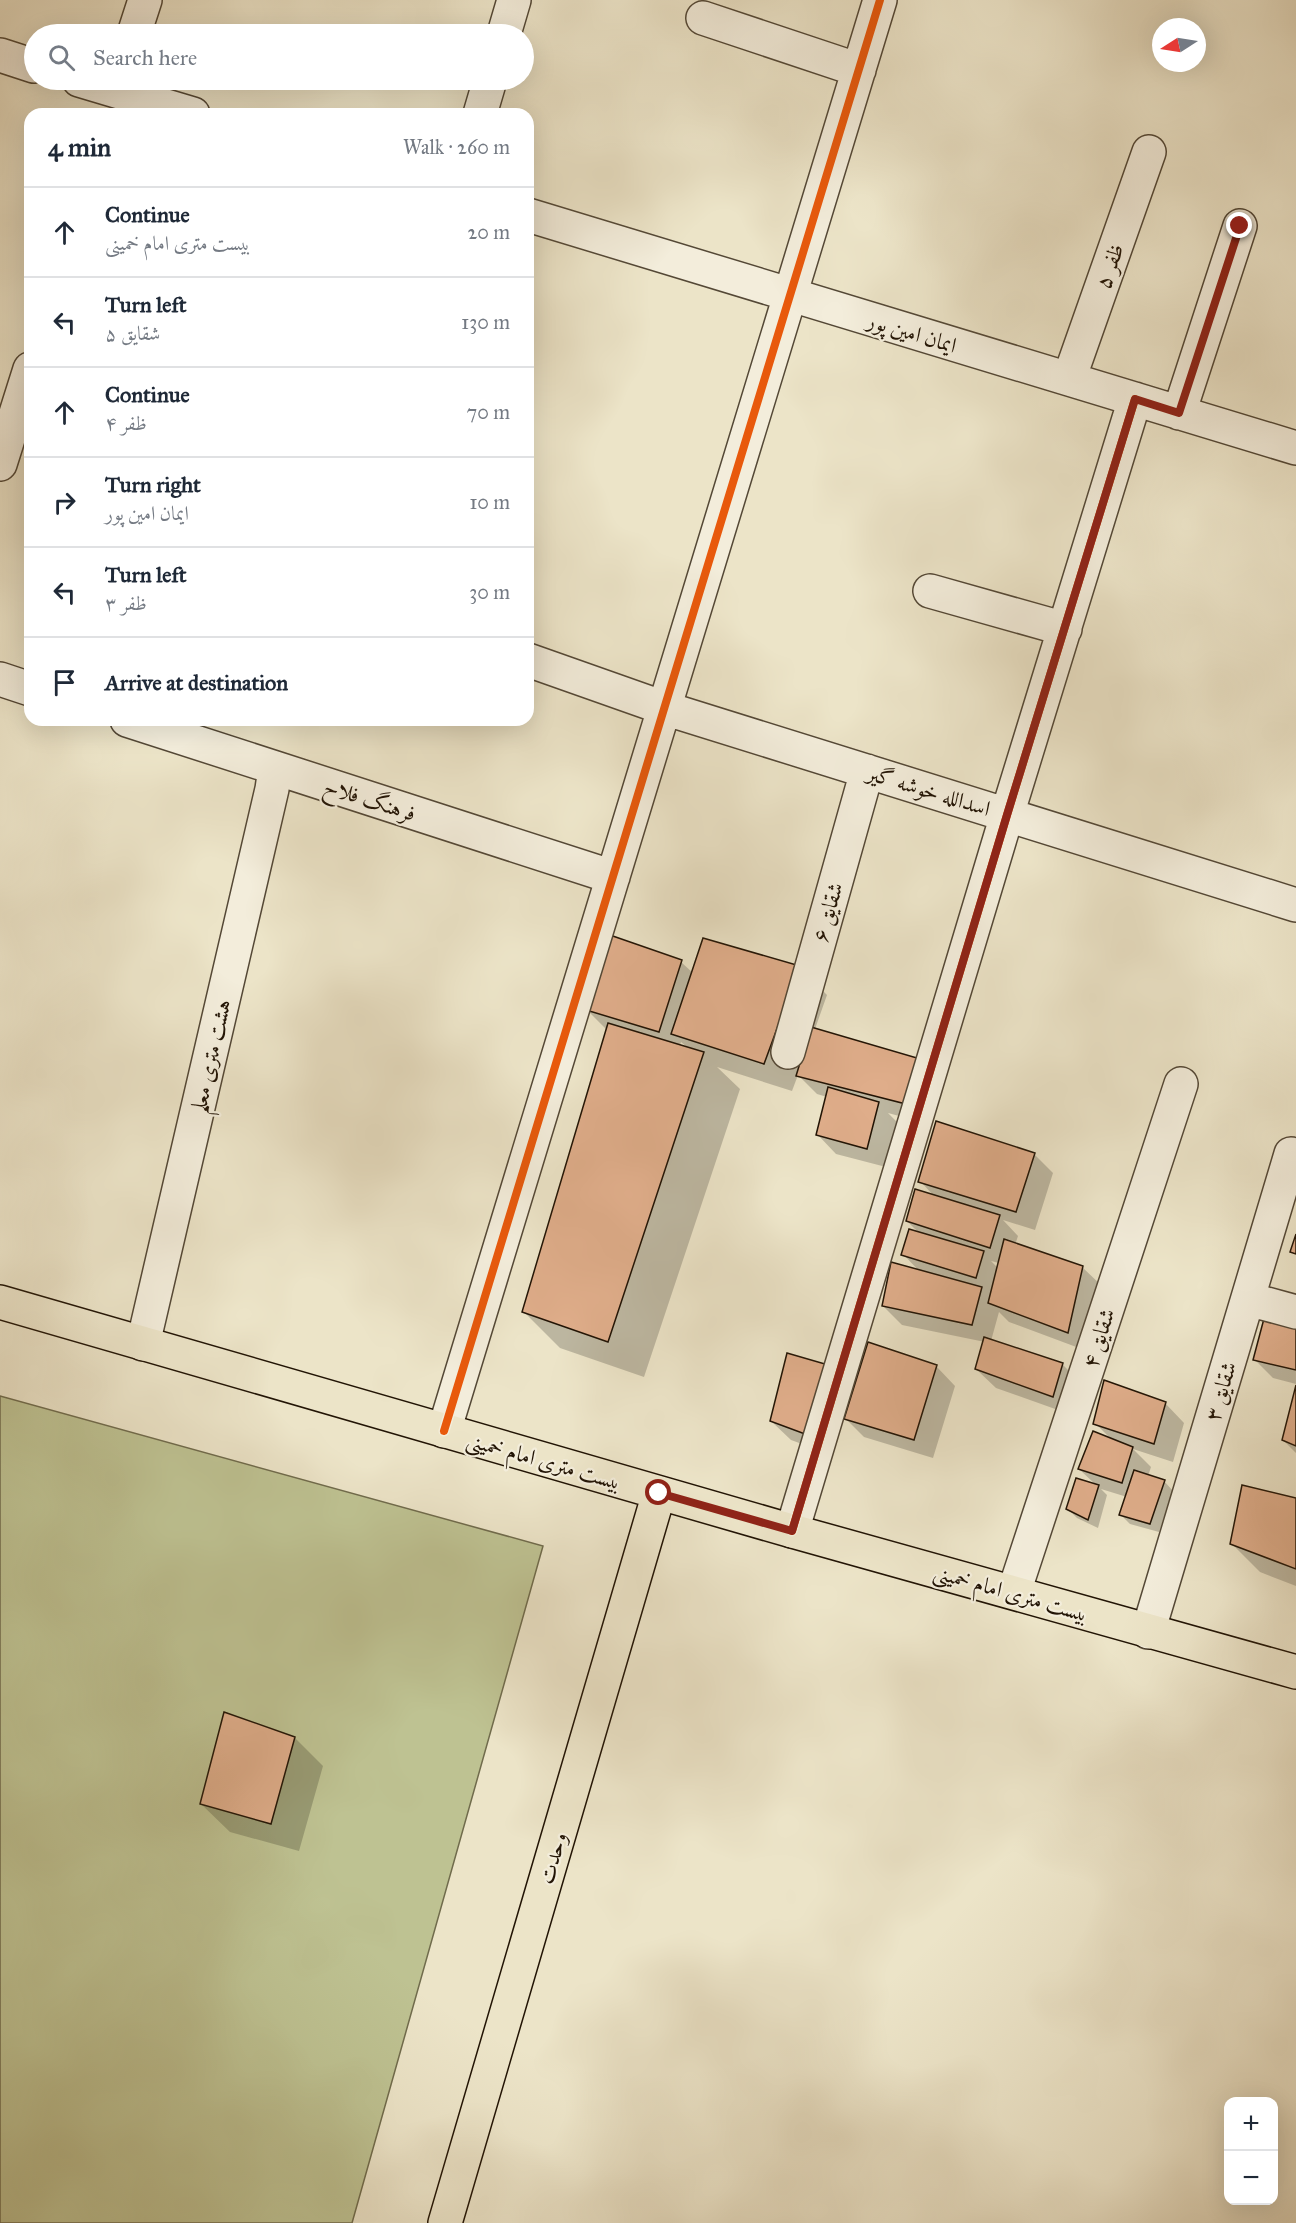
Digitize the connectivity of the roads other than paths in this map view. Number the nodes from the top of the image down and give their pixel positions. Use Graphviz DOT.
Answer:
graph roads {
  1 [pos="144,0"];
  2 [pos="514,0"];
  3 [pos="880,0"];
  4 [pos="703,18"];
  5 [pos="137,24"];
  6 [pos="507,24"];
  7 [pos="0,56"];
  8 [pos="24,63"];
  9 [pos="859,70"];
  10 [pos="487,90"];
  11 [pos="116,95"];
  12 [pos="169,108"];
  13 [pos="482,108"];
  14 [pos="1149,152"];
  15 [pos="534,217"];
  16 [pos="1240,226"];
  17 [pos="790,295"];
  18 [pos="1069,379"];
  19 [pos="24,388"];
  20 [pos="1135,399"];
  21 [pos="1179,413"];
  22 [pos="1296,448"];
  23 [pos="0,464"];
  24 [pos="930,591"];
  25 [pos="1065,628"];
  26 [pos="534,662"];
  27 [pos="0,679"];
  28 [pos="24,687"];
  29 [pos="664,708"];
  30 [pos="146,726"];
  31 [pos="275,768"];
  32 [pos="867,771"];
  33 [pos="1007,815"];
  34 [pos="613,877"];
  35 [pos="1296,905"];
  36 [pos="788,1052"];
  37 [pos="1181,1084"];
  38 [pos="1296,1155"];
  39 [pos="1248,1299"];
  40 [pos="0,1302"];
  41 [pos="1296,1312"];
  42 [pos="143,1344"];
  43 [pos="444,1431"];
  44 [pos="659,1493"];
  45 [pos="792,1531"];
  46 [pos="1014,1592"];
  47 [pos="1148,1632"];
  48 [pos="1296,1672"];
  49 [pos="445,2223"];
  1 -- 5 [label="street"];
  2 -- 6 [label="street"];
  3 -- 9 [label="street"];
  4 -- 9 [label="street"];
  7 -- 8 [label="street"];
  9 -- 17 [label="street"];
  10 -- 13 [label="street"];
  11 -- 12 [label="street"];
  14 -- 18 [label="street, ظفر ۵"];
  15 -- 17 [label="street, ایمان امین پور"];
  16 -- 21 [label="street"];
  17 -- 18 [label="street, ایمان امین پور"];
  17 -- 29 [label="street"];
  18 -- 20 [label="street, ایمان امین پور"];
  19 -- 23 [label="street"];
  20 -- 21 [label="street, ایمان امین پور"];
  20 -- 25 [label="street"];
  21 -- 22 [label="street, ایمان امین پور"];
  24 -- 25 [label="street"];
  25 -- 33 [label="street"];
  26 -- 29 [label="street, اسدالله خوشه گیر"];
  27 -- 28 [label="street"];
  29 -- 32 [label="street, اسدالله خوشه گیر"];
  29 -- 34 [label="street"];
  30 -- 31 [label="street, فرهنگ فلاح"];
  31 -- 34 [label="street, فرهنگ فلاح"];
  31 -- 42 [label="street, هشت متری معلم"];
  32 -- 33 [label="street, اسدالله خوشه گیر"];
  32 -- 36 [label="street, شقایق ۶"];
  33 -- 35 [label="street, اسدالله خوشه گیر"];
  33 -- 45 [label="street"];
  34 -- 43 [label="street"];
  37 -- 46 [label="street, شقایق ۴"];
  38 -- 39 [label="street, شقایق ۳"];
  39 -- 41 [label="street"];
  39 -- 47 [label="street, شقایق ۳"];
  40 -- 42 [label="main road, بیست متری امام خمینی"];
  42 -- 43 [label="main road, بیست متری امام خمینی"];
  43 -- 44 [label="main road, بیست متری امام خمینی"];
  44 -- 45 [label="main road, بیست متری امام خمینی"];
  44 -- 49 [label="main road, وحدت"];
  45 -- 46 [label="main road, بیست متری امام خمینی"];
  46 -- 47 [label="main road, بیست متری امام خمینی"];
  47 -- 48 [label="main road, بیست متری امام خمینی"];
}
